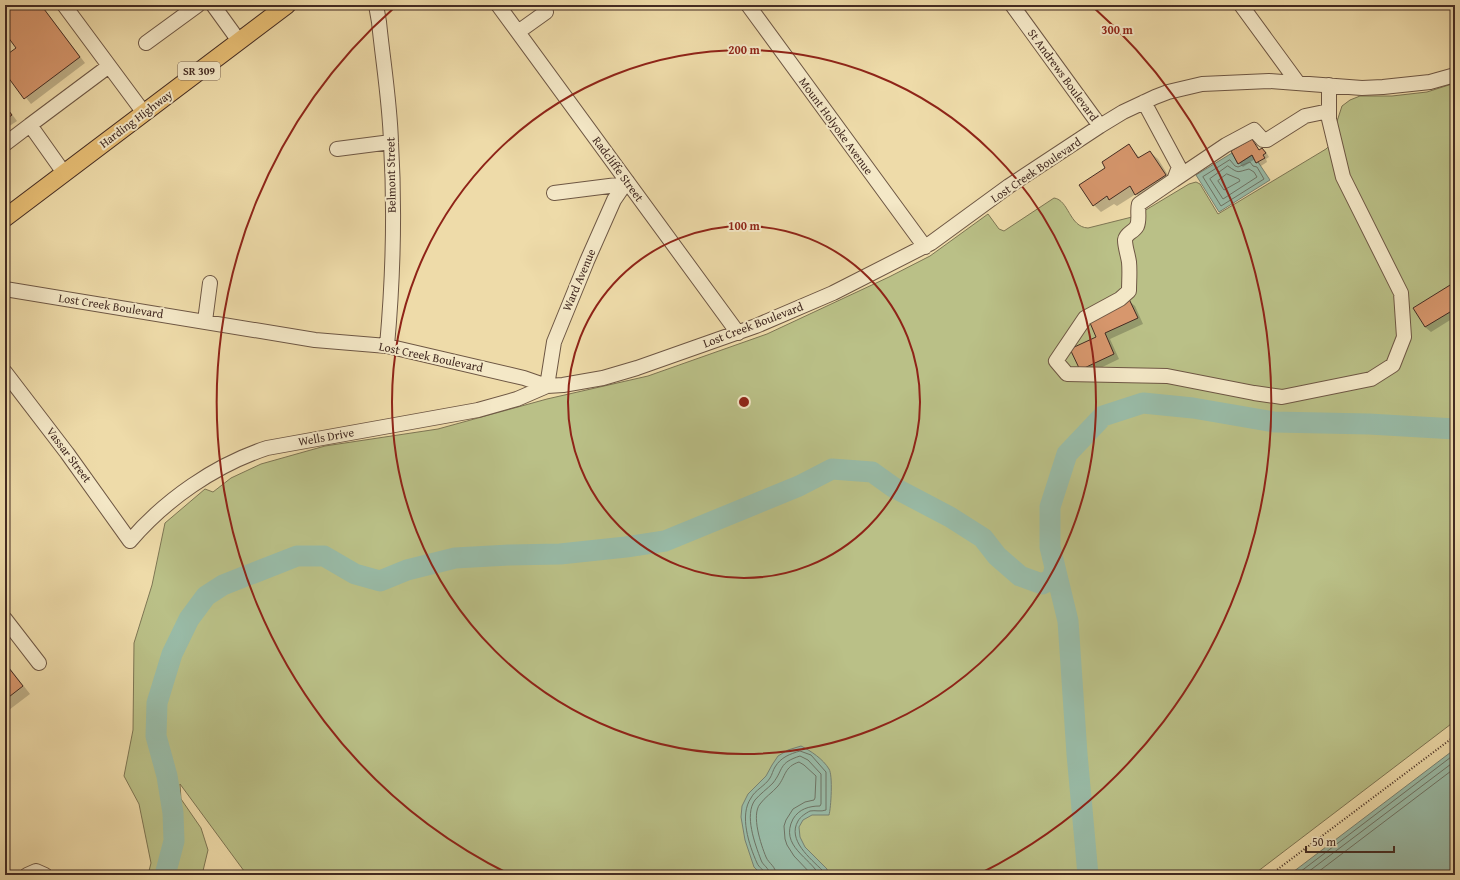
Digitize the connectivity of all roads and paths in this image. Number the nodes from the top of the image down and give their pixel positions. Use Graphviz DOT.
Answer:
graph roads {
  1 [pos="64,5"];
  2 [pos="198,5"];
  3 [pos="213,5"];
  4 [pos="287,5"];
  5 [pos="376,5"];
  6 [pos="498,5"];
  7 [pos="748,5"];
  8 [pos="1012,5"];
  9 [pos="1242,5"];
  10 [pos="546,12"];
  11 [pos="518,32"];
  12 [pos="239,41"];
  13 [pos="146,43"];
  14 [pos="109,66"];
  15 [pos="1455,75"];
  16 [pos="1298,83"];
  17 [pos="1329,85"];
  18 [pos="1144,102"];
  19 [pos="1329,111"];
  20 [pos="144,113"];
  21 [pos="30,125"];
  22 [pos="1100,126"];
  23 [pos="392,142"];
  24 [pos="5,144"];
  25 [pos="337,149"];
  26 [pos="64,173"];
  27 [pos="1174,180"];
  28 [pos="626,182"];
  29 [pos="554,193"];
  30 [pos="5,218"];
  31 [pos="925,247"];
  32 [pos="210,284"];
  33 [pos="5,289"];
  34 [pos="204,321"];
  35 [pos="738,333"];
  36 [pos="387,346"];
  37 [pos="5,372"];
  38 [pos="547,386"];
  39 [pos="130,540"];
  40 [pos="5,619"];
  41 [pos="39,663"];
  42 [pos="1455,736"];
  43 [pos="27,875"];
  44 [pos="46,875"];
  45 [pos="1270,875"];
  1 -- 14 [label="street"];
  2 -- 13 [label="street"];
  3 -- 12 [label="street"];
  4 -- 12 [label="main road, Harding Highway / SR 309"];
  5 -- 23 [label="street, Belmont Street"];
  6 -- 11 [label="street, Radcliffe Street"];
  7 -- 31 [label="street, Mount Holyoke Avenue"];
  8 -- 22 [label="street, St Andrews Boulevard"];
  9 -- 16 [label="street"];
  10 -- 11 [label="street"];
  11 -- 28 [label="street, Radcliffe Street"];
  12 -- 20 [label="main road, Harding Highway / SR 309"];
  14 -- 20 [label="street"];
  14 -- 21 [label="street"];
  15 -- 17 [label="street, Lost Creek Boulevard"];
  16 -- 17 [label="street, Lost Creek Boulevard"];
  16 -- 18 [label="street, Lost Creek Boulevard"];
  17 -- 19 [label="street"];
  18 -- 22 [label="street, Lost Creek Boulevard"];
  18 -- 27 [label="street"];
  19 -- 27 [label="street"];
  19 -- 27 [label="street"];
  20 -- 26 [label="main road, Harding Highway / SR 309"];
  21 -- 24 [label="street"];
  21 -- 26 [label="street"];
  22 -- 31 [label="street, Lost Creek Boulevard"];
  23 -- 25 [label="street"];
  23 -- 36 [label="street, Belmont Street"];
  26 -- 30 [label="main road, Harding Highway / SR 309"];
  28 -- 29 [label="street"];
  28 -- 35 [label="street, Radcliffe Street"];
  28 -- 38 [label="street, Ward Avenue"];
  31 -- 35 [label="street, Lost Creek Boulevard"];
  32 -- 34 [label="street"];
  33 -- 34 [label="street, Lost Creek Boulevard"];
  34 -- 36 [label="street, Lost Creek Boulevard"];
  35 -- 38 [label="street, Lost Creek Boulevard"];
  36 -- 38 [label="street, Lost Creek Boulevard"];
  37 -- 39 [label="street, Vassar Street"];
  38 -- 39 [label="street, Wells Drive"];
  40 -- 41 [label="street"];
  42 -- 45 [label="path"];
  43 -- 44 [label="street"];
}
